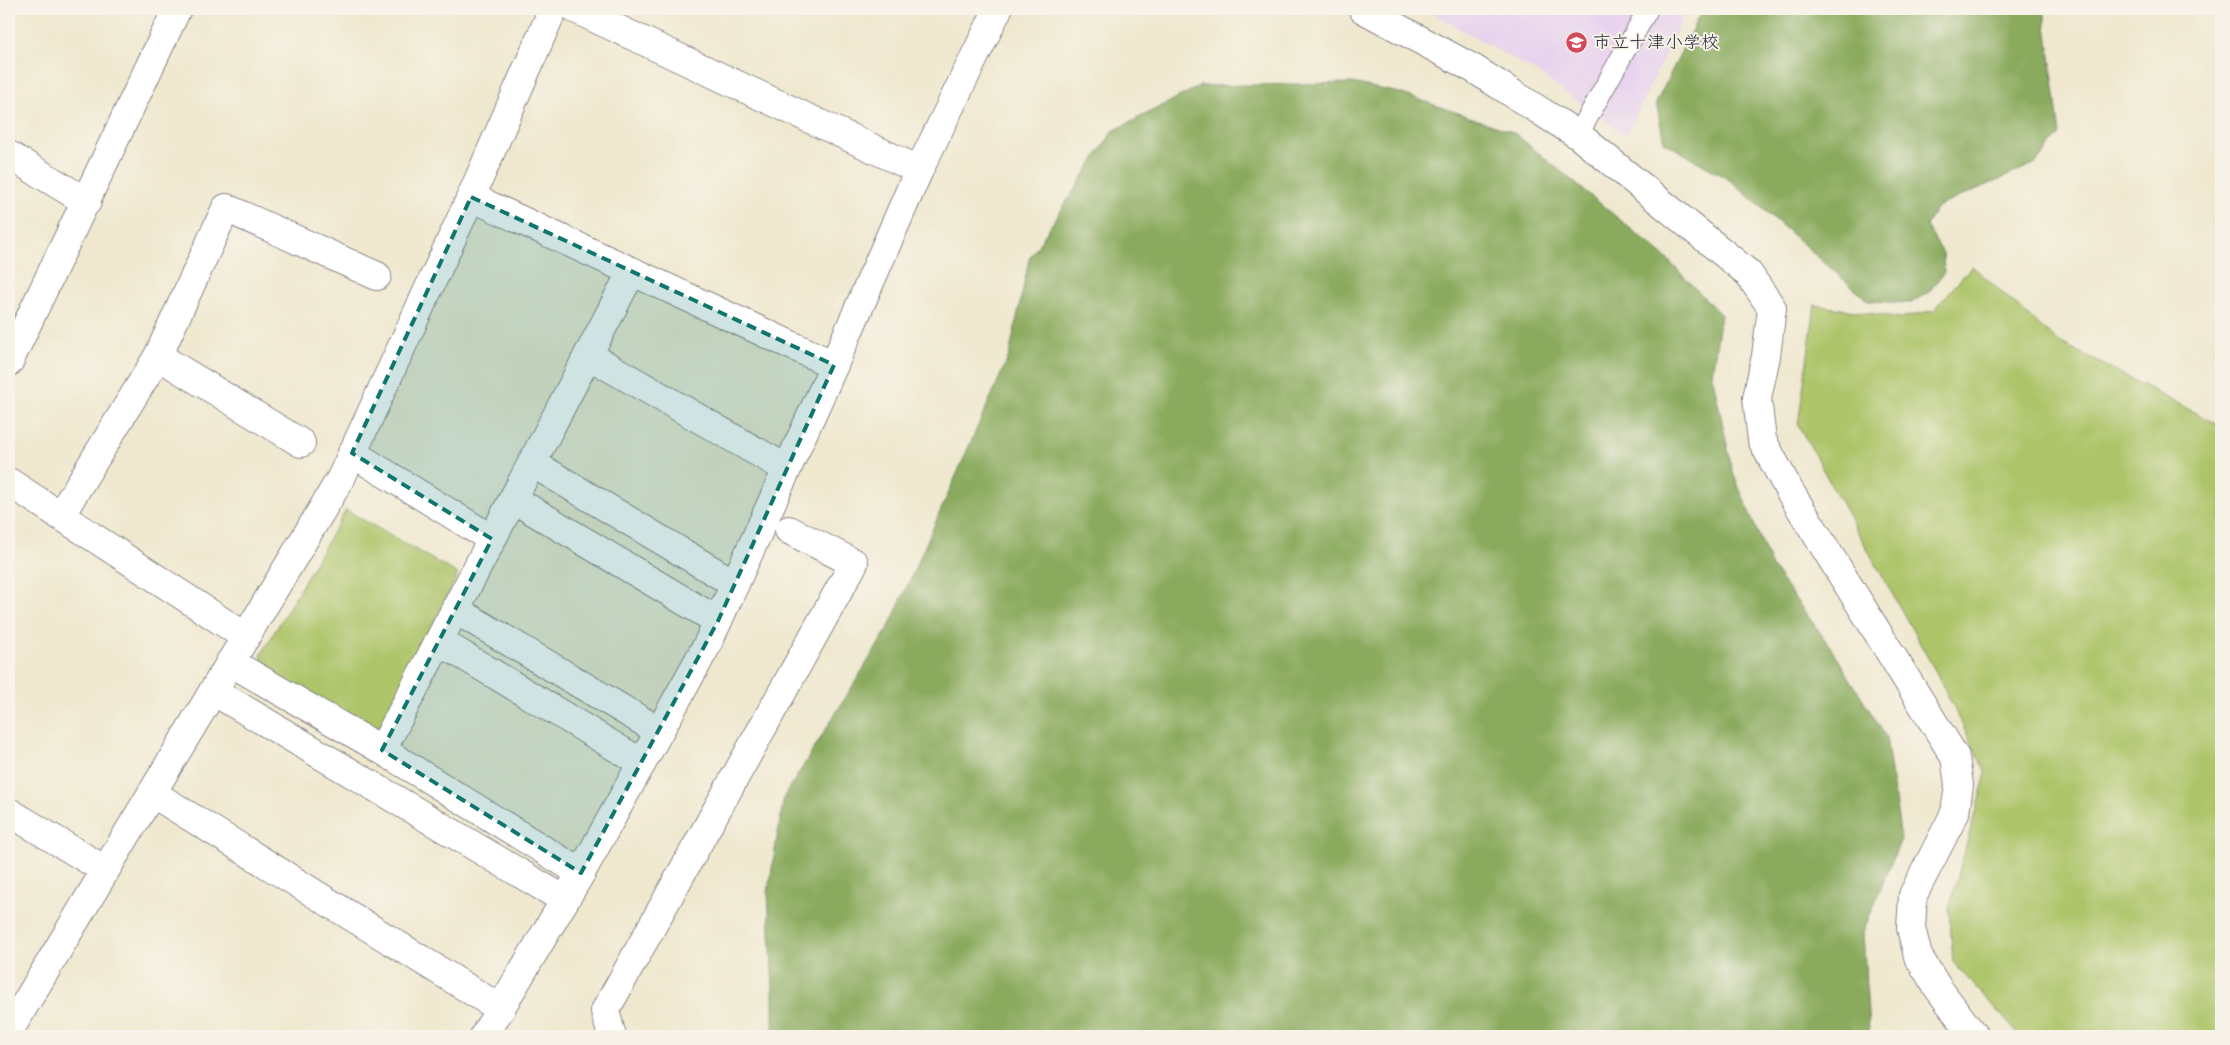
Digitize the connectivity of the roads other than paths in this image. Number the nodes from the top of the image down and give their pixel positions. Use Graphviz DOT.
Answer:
graph roads {
  1 [pos="553,9"];
  2 [pos="575,9"];
  3 [pos="998,9"];
  4 [pos="1363,9"];
  5 [pos="1648,9"];
  6 [pos="169,12"];
  7 [pos="1578,135"];
  8 [pos="9,155"];
  9 [pos="918,170"];
  10 [pos="471,198"];
  11 [pos="87,202"];
  12 [pos="632,271"];
  13 [pos="377,276"];
  14 [pos="588,355"];
  15 [pos="158,356"];
  16 [pos="9,362"];
  17 [pos="834,366"];
  18 [pos="301,443"];
  19 [pos="352,453"];
  20 [pos="532,463"];
  21 [pos="787,469"];
  22 [pos="9,482"];
  23 [pos="513,499"];
  24 [pos="60,516"];
  25 [pos="789,530"];
  26 [pos="492,539"];
  27 [pos="735,584"];
  28 [pos="456,610"];
  29 [pos="718,621"];
  30 [pos="246,637"];
  31 [pos="440,641"];
  32 [pos="230,662"];
  33 [pos="213,691"];
  34 [pos="659,731"];
  35 [pos="382,750"];
  36 [pos="642,763"];
  37 [pos="152,793"];
  38 [pos="9,812"];
  39 [pos="105,870"];
  40 [pos="581,873"];
  41 [pos="565,900"];
  42 [pos="501,1009"];
  43 [pos="12,1019"];
  44 [pos="484,1036"];
  45 [pos="612,1036"];
  46 [pos="1974,1036"];
  1 -- 10 [label="street"];
  2 -- 9 [label="street"];
  3 -- 9 [label="street"];
  4 -- 7 [label="street"];
  5 -- 7 [label="lane"];
  6 -- 11 [label="street"];
  7 -- 46 [label="street"];
  8 -- 11 [label="street"];
  9 -- 17 [label="street"];
  10 -- 12 [label="street"];
  10 -- 19 [label="street"];
  11 -- 16 [label="street"];
  12 -- 14 [label="street"];
  12 -- 17 [label="street"];
  13 -- 15 [label="street"];
  14 -- 20 [label="street"];
  14 -- 21 [label="street"];
  15 -- 18 [label="street"];
  15 -- 24 [label="street"];
  17 -- 21 [label="street"];
  19 -- 26 [label="street"];
  19 -- 30 [label="street"];
  20 -- 23 [label="street"];
  20 -- 27 [label="street"];
  21 -- 27 [label="street"];
  22 -- 24 [label="street"];
  23 -- 26 [label="street"];
  23 -- 29 [label="street"];
  24 -- 30 [label="street"];
  25 -- 45 [label="street"];
  26 -- 28 [label="street"];
  27 -- 29 [label="street"];
  28 -- 31 [label="street"];
  28 -- 34 [label="street"];
  29 -- 34 [label="street"];
  30 -- 32 [label="street"];
  31 -- 35 [label="street"];
  31 -- 36 [label="street"];
  32 -- 33 [label="street"];
  32 -- 35 [label="street"];
  33 -- 37 [label="street"];
  33 -- 41 [label="street"];
  34 -- 36 [label="street"];
  35 -- 40 [label="street"];
  36 -- 40 [label="street"];
  37 -- 39 [label="street"];
  37 -- 42 [label="street"];
  38 -- 39 [label="street"];
  39 -- 43 [label="street"];
  40 -- 41 [label="street"];
  41 -- 42 [label="street"];
  42 -- 44 [label="street"];
}
